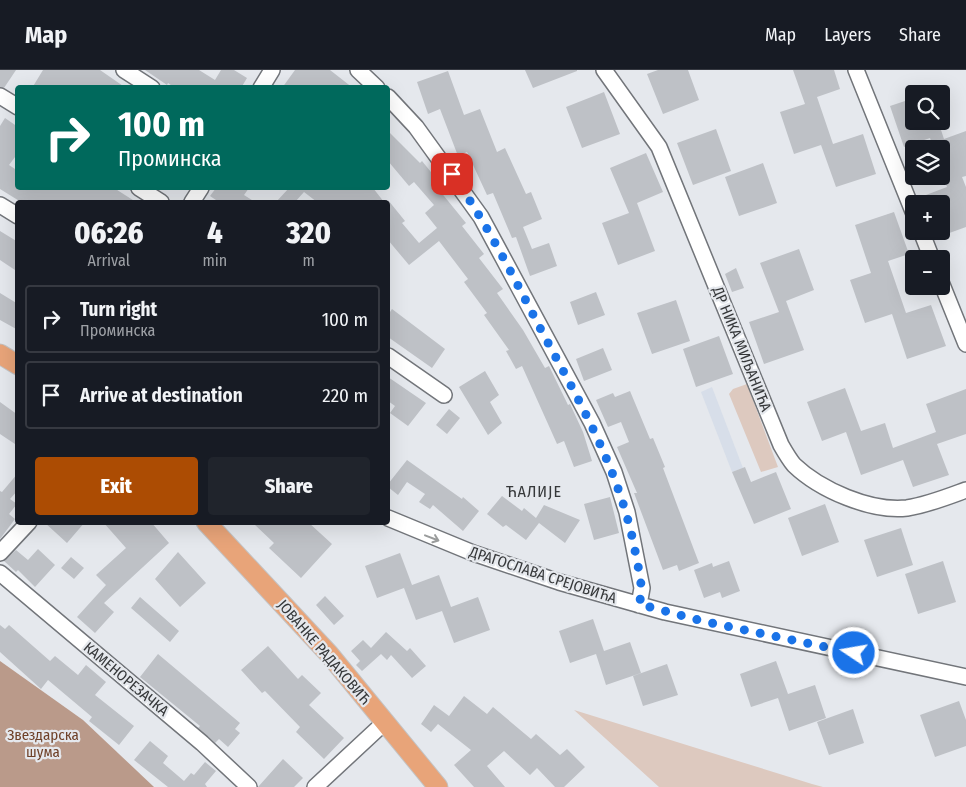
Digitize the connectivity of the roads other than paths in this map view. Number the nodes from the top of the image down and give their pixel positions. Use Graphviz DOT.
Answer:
graph roads {
  1 [pos="124,70"];
  2 [pos="272,70"];
  3 [pos="358,70"];
  4 [pos="604,70"];
  5 [pos="856,70"];
  6 [pos="147,85"];
  7 [pos="263,85"];
  8 [pos="374,85"];
  9 [pos="0,96"];
  10 [pos="390,99"];
  11 [pos="15,105"];
  12 [pos="141,190"];
  13 [pos="906,195"];
  14 [pos="158,200"];
  15 [pos="0,204"];
  16 [pos="15,214"];
  17 [pos="946,295"];
  18 [pos="966,344"];
  19 [pos="0,354"];
  20 [pos="390,357"];
  21 [pos="15,363"];
  22 [pos="444,395"];
  23 [pos="966,490"];
  24 [pos="390,519"];
  25 [pos="26,525"];
  26 [pos="209,525"];
  27 [pos="0,553"];
  28 [pos="0,573"];
  29 [pos="639,604"];
  30 [pos="966,677"];
  31 [pos="385,722"];
  32 [pos="249,787"];
  33 [pos="314,787"];
  34 [pos="438,787"];
  1 -- 6 [label="street"];
  2 -- 7 [label="street"];
  3 -- 8 [label="street"];
  4 -- 23 [label="street, ДР НИКА МИЉАНИЋА"];
  5 -- 13 [label="street"];
  9 -- 11 [label="street"];
  10 -- 29 [label="street"];
  12 -- 14 [label="street"];
  15 -- 16 [label="street"];
  17 -- 18 [label="street"];
  19 -- 21 [label="main road"];
  20 -- 22 [label="street"];
  24 -- 29 [label="street, ДРАГОСЛАВА СРЕЈОВИЋА, one-way"];
  25 -- 27 [label="street"];
  26 -- 31 [label="main road, ЈОВАНКЕ РАДАКОВИЋ"];
  28 -- 32 [label="street, КАМЕНОРЕЗАЧКА"];
  29 -- 30 [label="street, ДРАГОСЛАВА СРЕЈОВИЋА"];
  31 -- 33 [label="street"];
  31 -- 34 [label="main road, ЈОВАНКЕ РАДАКОВИЋ"];
}
